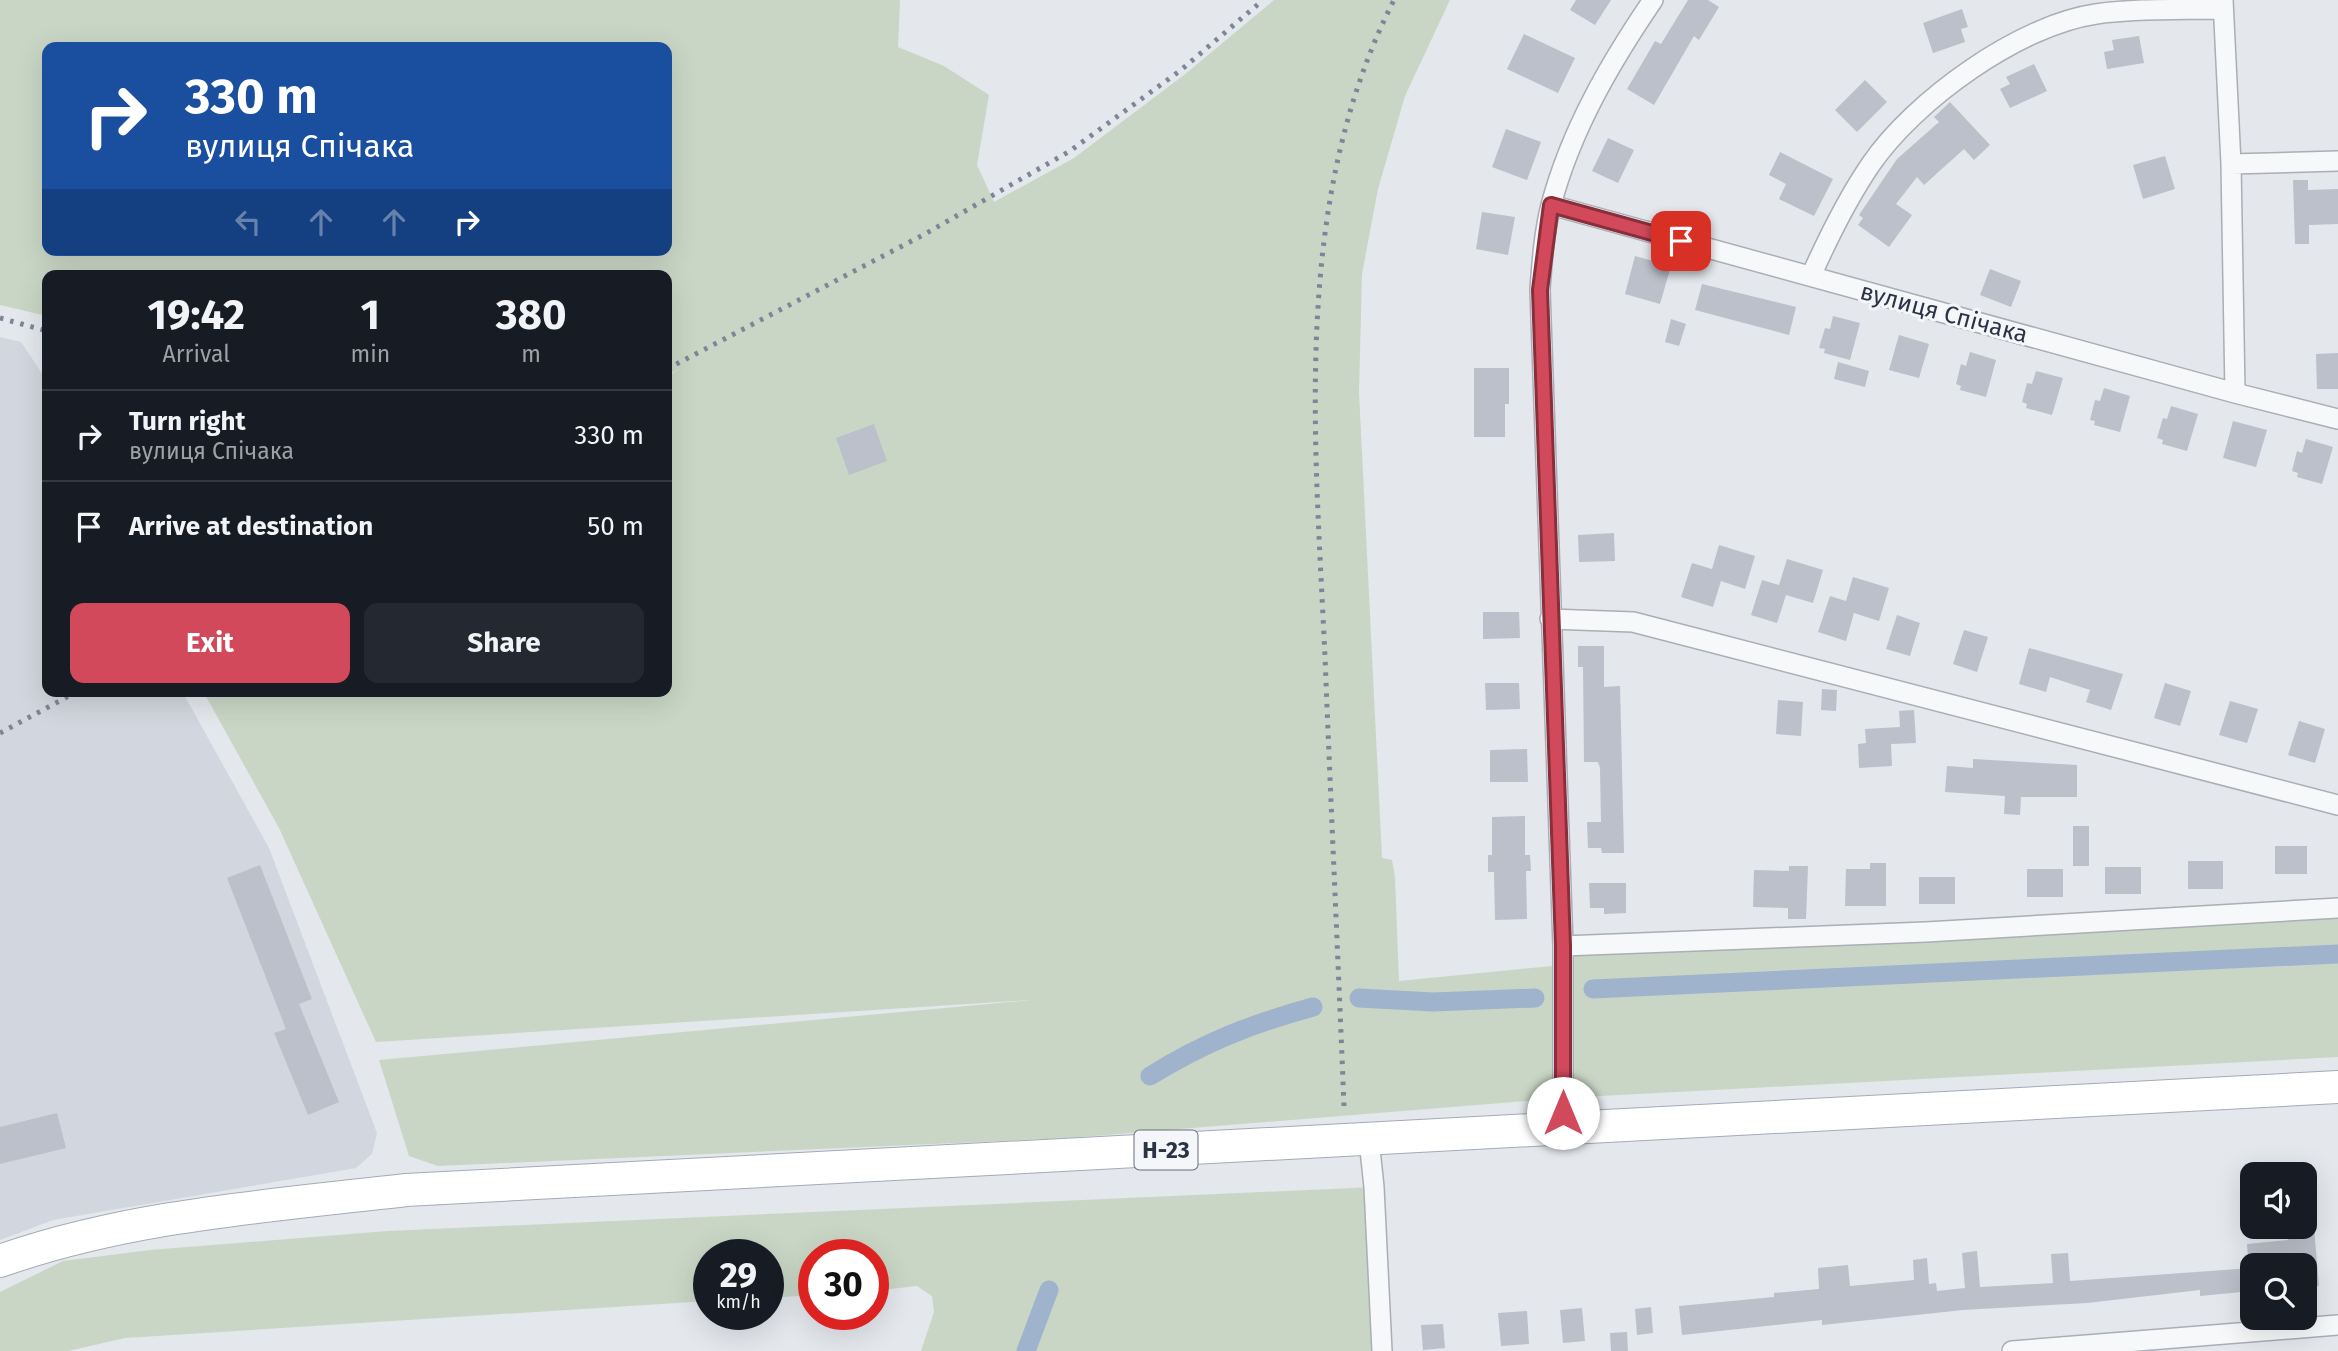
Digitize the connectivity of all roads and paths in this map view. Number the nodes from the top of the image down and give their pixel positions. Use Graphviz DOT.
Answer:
graph roads {
  1 [pos="1653,0"];
  2 [pos="2223,5"];
  3 [pos="2338,161"];
  4 [pos="2231,164"];
  5 [pos="1551,205"];
  6 [pos="1811,276"];
  7 [pos="2235,393"];
  8 [pos="2338,419"];
  9 [pos="1550,619"];
  10 [pos="2338,805"];
  11 [pos="2338,908"];
  12 [pos="1563,946"];
  13 [pos="2338,1087"];
  14 [pos="1563,1128"];
  15 [pos="1369,1140"];
  16 [pos="0,1261"];
  17 [pos="2338,1325"];
  18 [pos="1382,1351"];
  19 [pos="2012,1351"];
  1 -- 5 [label="street"];
  2 -- 4 [label="street"];
  2 -- 6 [label="street"];
  3 -- 4 [label="street"];
  4 -- 7 [label="street"];
  5 -- 6 [label="street, вулиця Спічака"];
  5 -- 9 [label="street"];
  6 -- 7 [label="street, вулиця Спічака"];
  7 -- 8 [label="street, вулиця Спічака"];
  9 -- 10 [label="street"];
  9 -- 12 [label="street"];
  11 -- 12 [label="street"];
  12 -- 14 [label="street"];
  13 -- 14 [label="main road, Н-23"];
  14 -- 15 [label="main road, Н-23"];
  15 -- 16 [label="main road, Н-23"];
  15 -- 18 [label="street"];
  17 -- 19 [label="street"];
}
